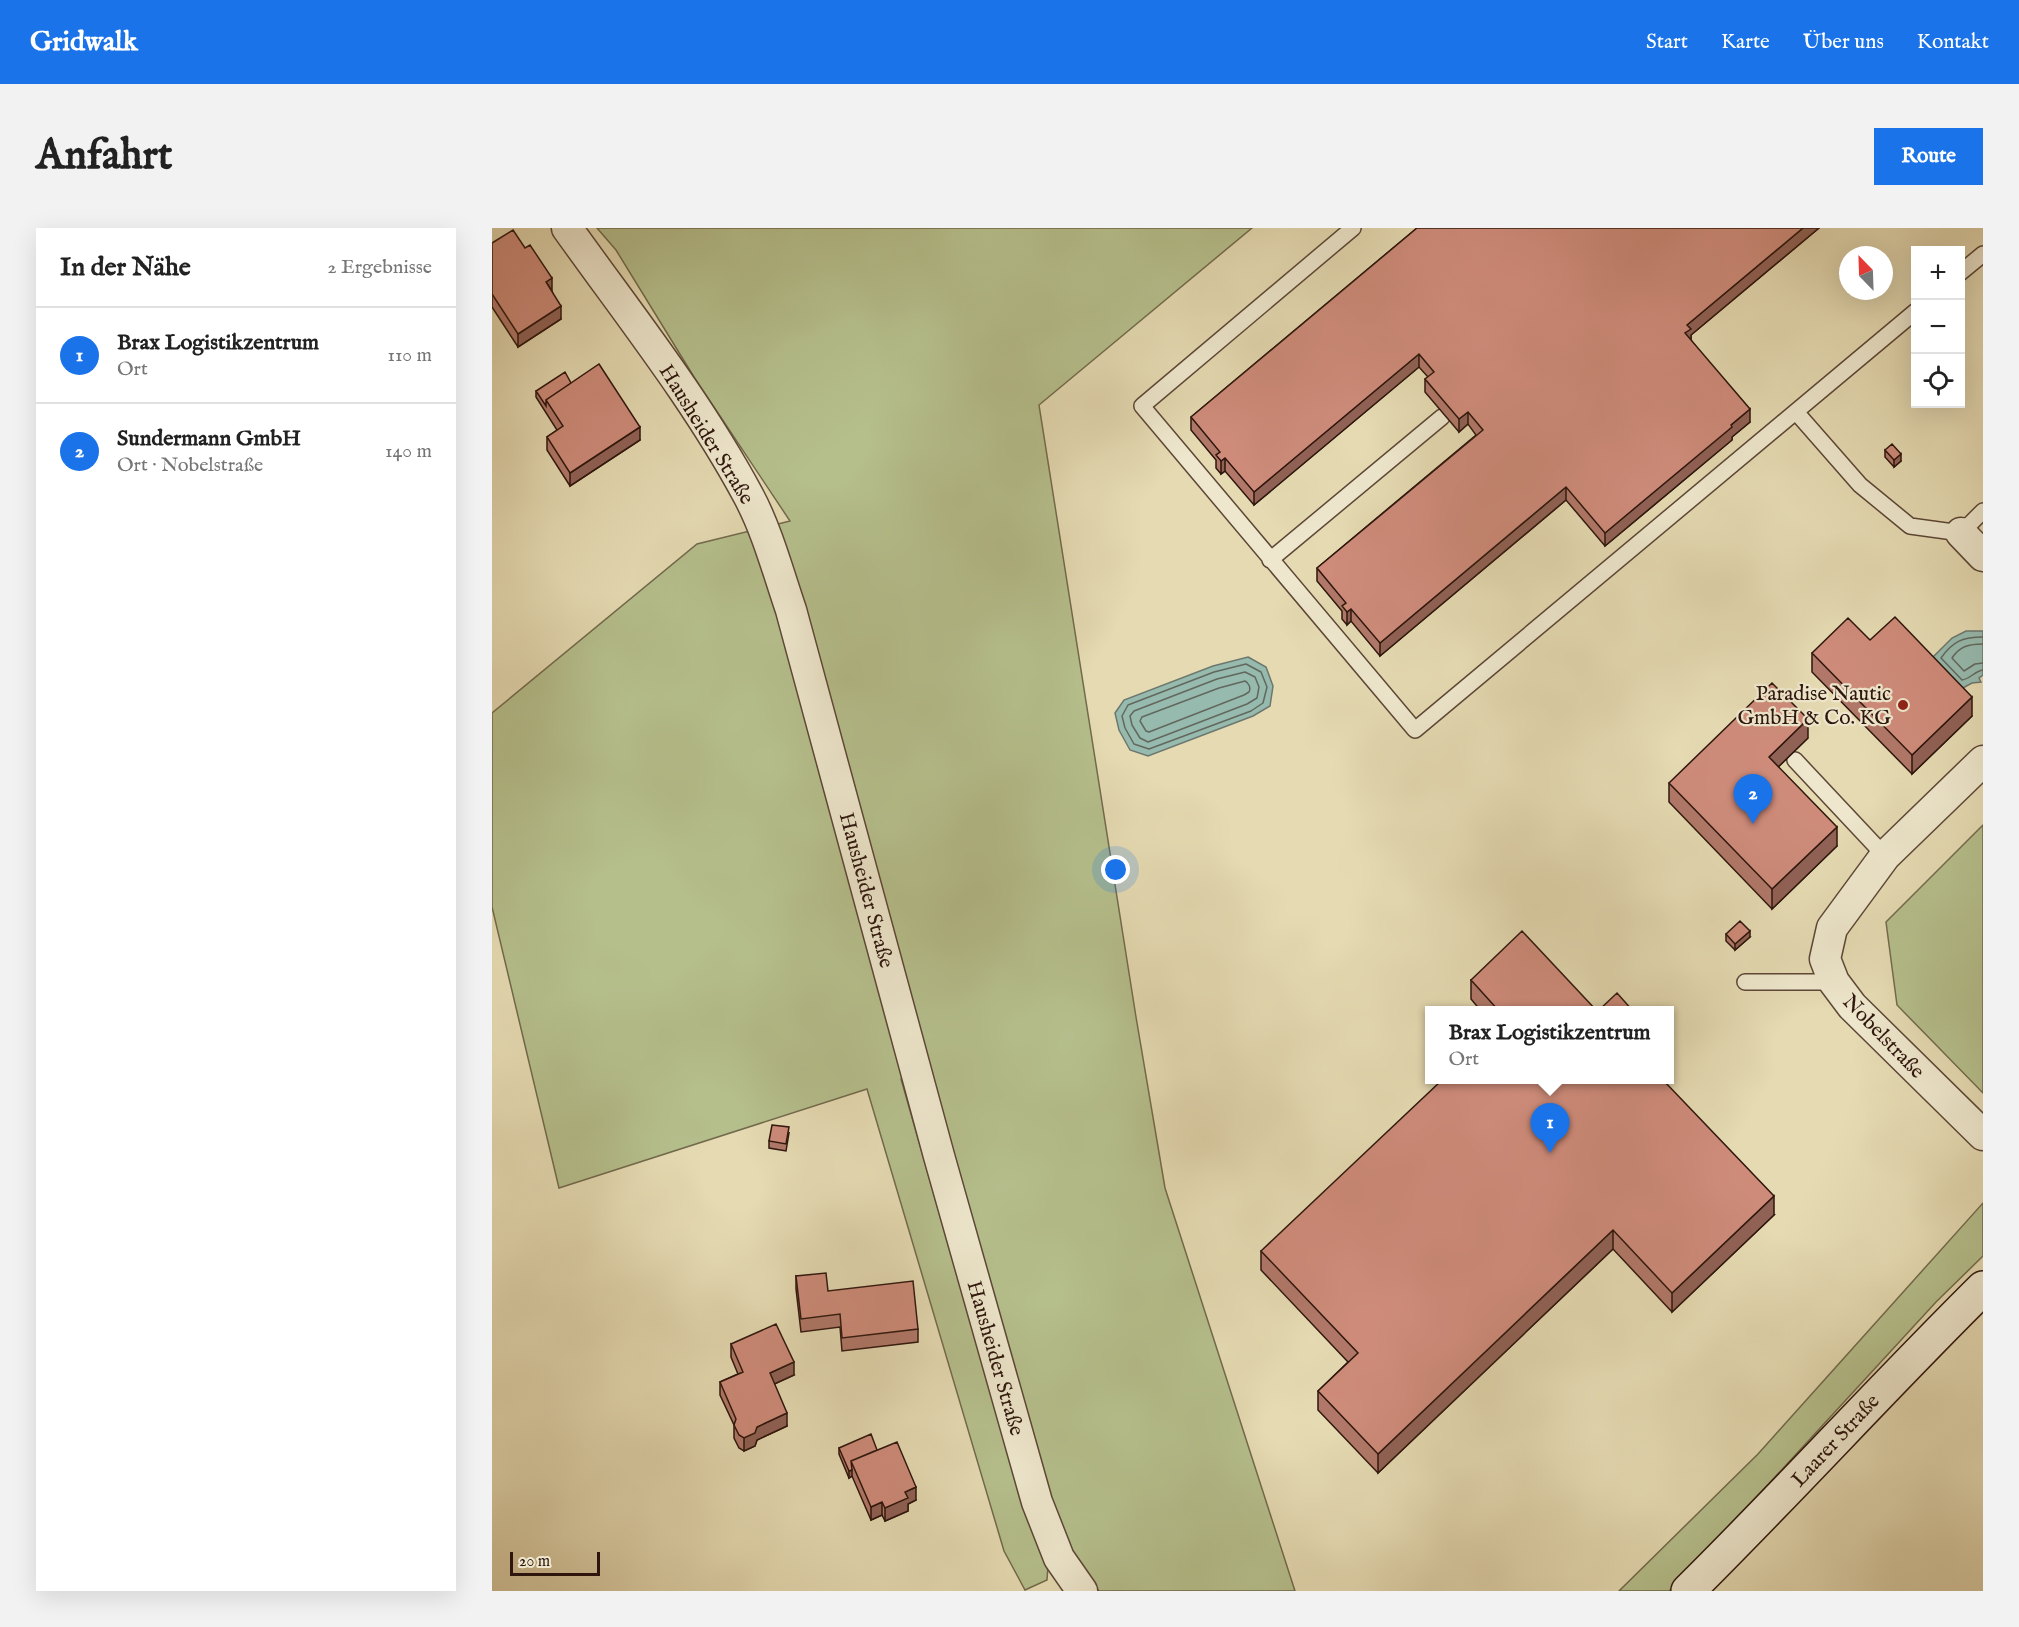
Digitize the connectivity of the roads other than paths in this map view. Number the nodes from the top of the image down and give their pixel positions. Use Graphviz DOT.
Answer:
graph roads {
  1 [pos="567,228"];
  2 [pos="1353,228"];
  3 [pos="1983,254"];
  4 [pos="1965,269"];
  5 [pos="1911,315"];
  6 [pos="1796,412"];
  7 [pos="1442,417"];
  8 [pos="1983,512"];
  9 [pos="1961,533"];
  10 [pos="1983,556"];
  11 [pos="1270,560"];
  12 [pos="1795,760"];
  13 [pos="1983,761"];
  14 [pos="1885,856"];
  15 [pos="1745,982"];
  16 [pos="1833,982"];
  17 [pos="1983,1135"];
  18 [pos="1983,1288"];
  19 [pos="1078,1590"];
  20 [pos="1688,1591"];
  1 -- 19 [label="street, Hausheider Straße"];
  2 -- 11 [label="lane"];
  3 -- 4 [label="lane"];
  5 -- 6 [label="lane"];
  6 -- 9 [label="lane"];
  6 -- 11 [label="lane"];
  7 -- 11 [label="lane"];
  8 -- 9 [label="lane"];
  9 -- 10 [label="street"];
  12 -- 14 [label="lane"];
  13 -- 14 [label="street, Nobelstraße"];
  14 -- 16 [label="street, Nobelstraße"];
  15 -- 16 [label="lane"];
  16 -- 17 [label="street, Nobelstraße"];
  18 -- 20 [label="main road, Laarer Straße"];
}
